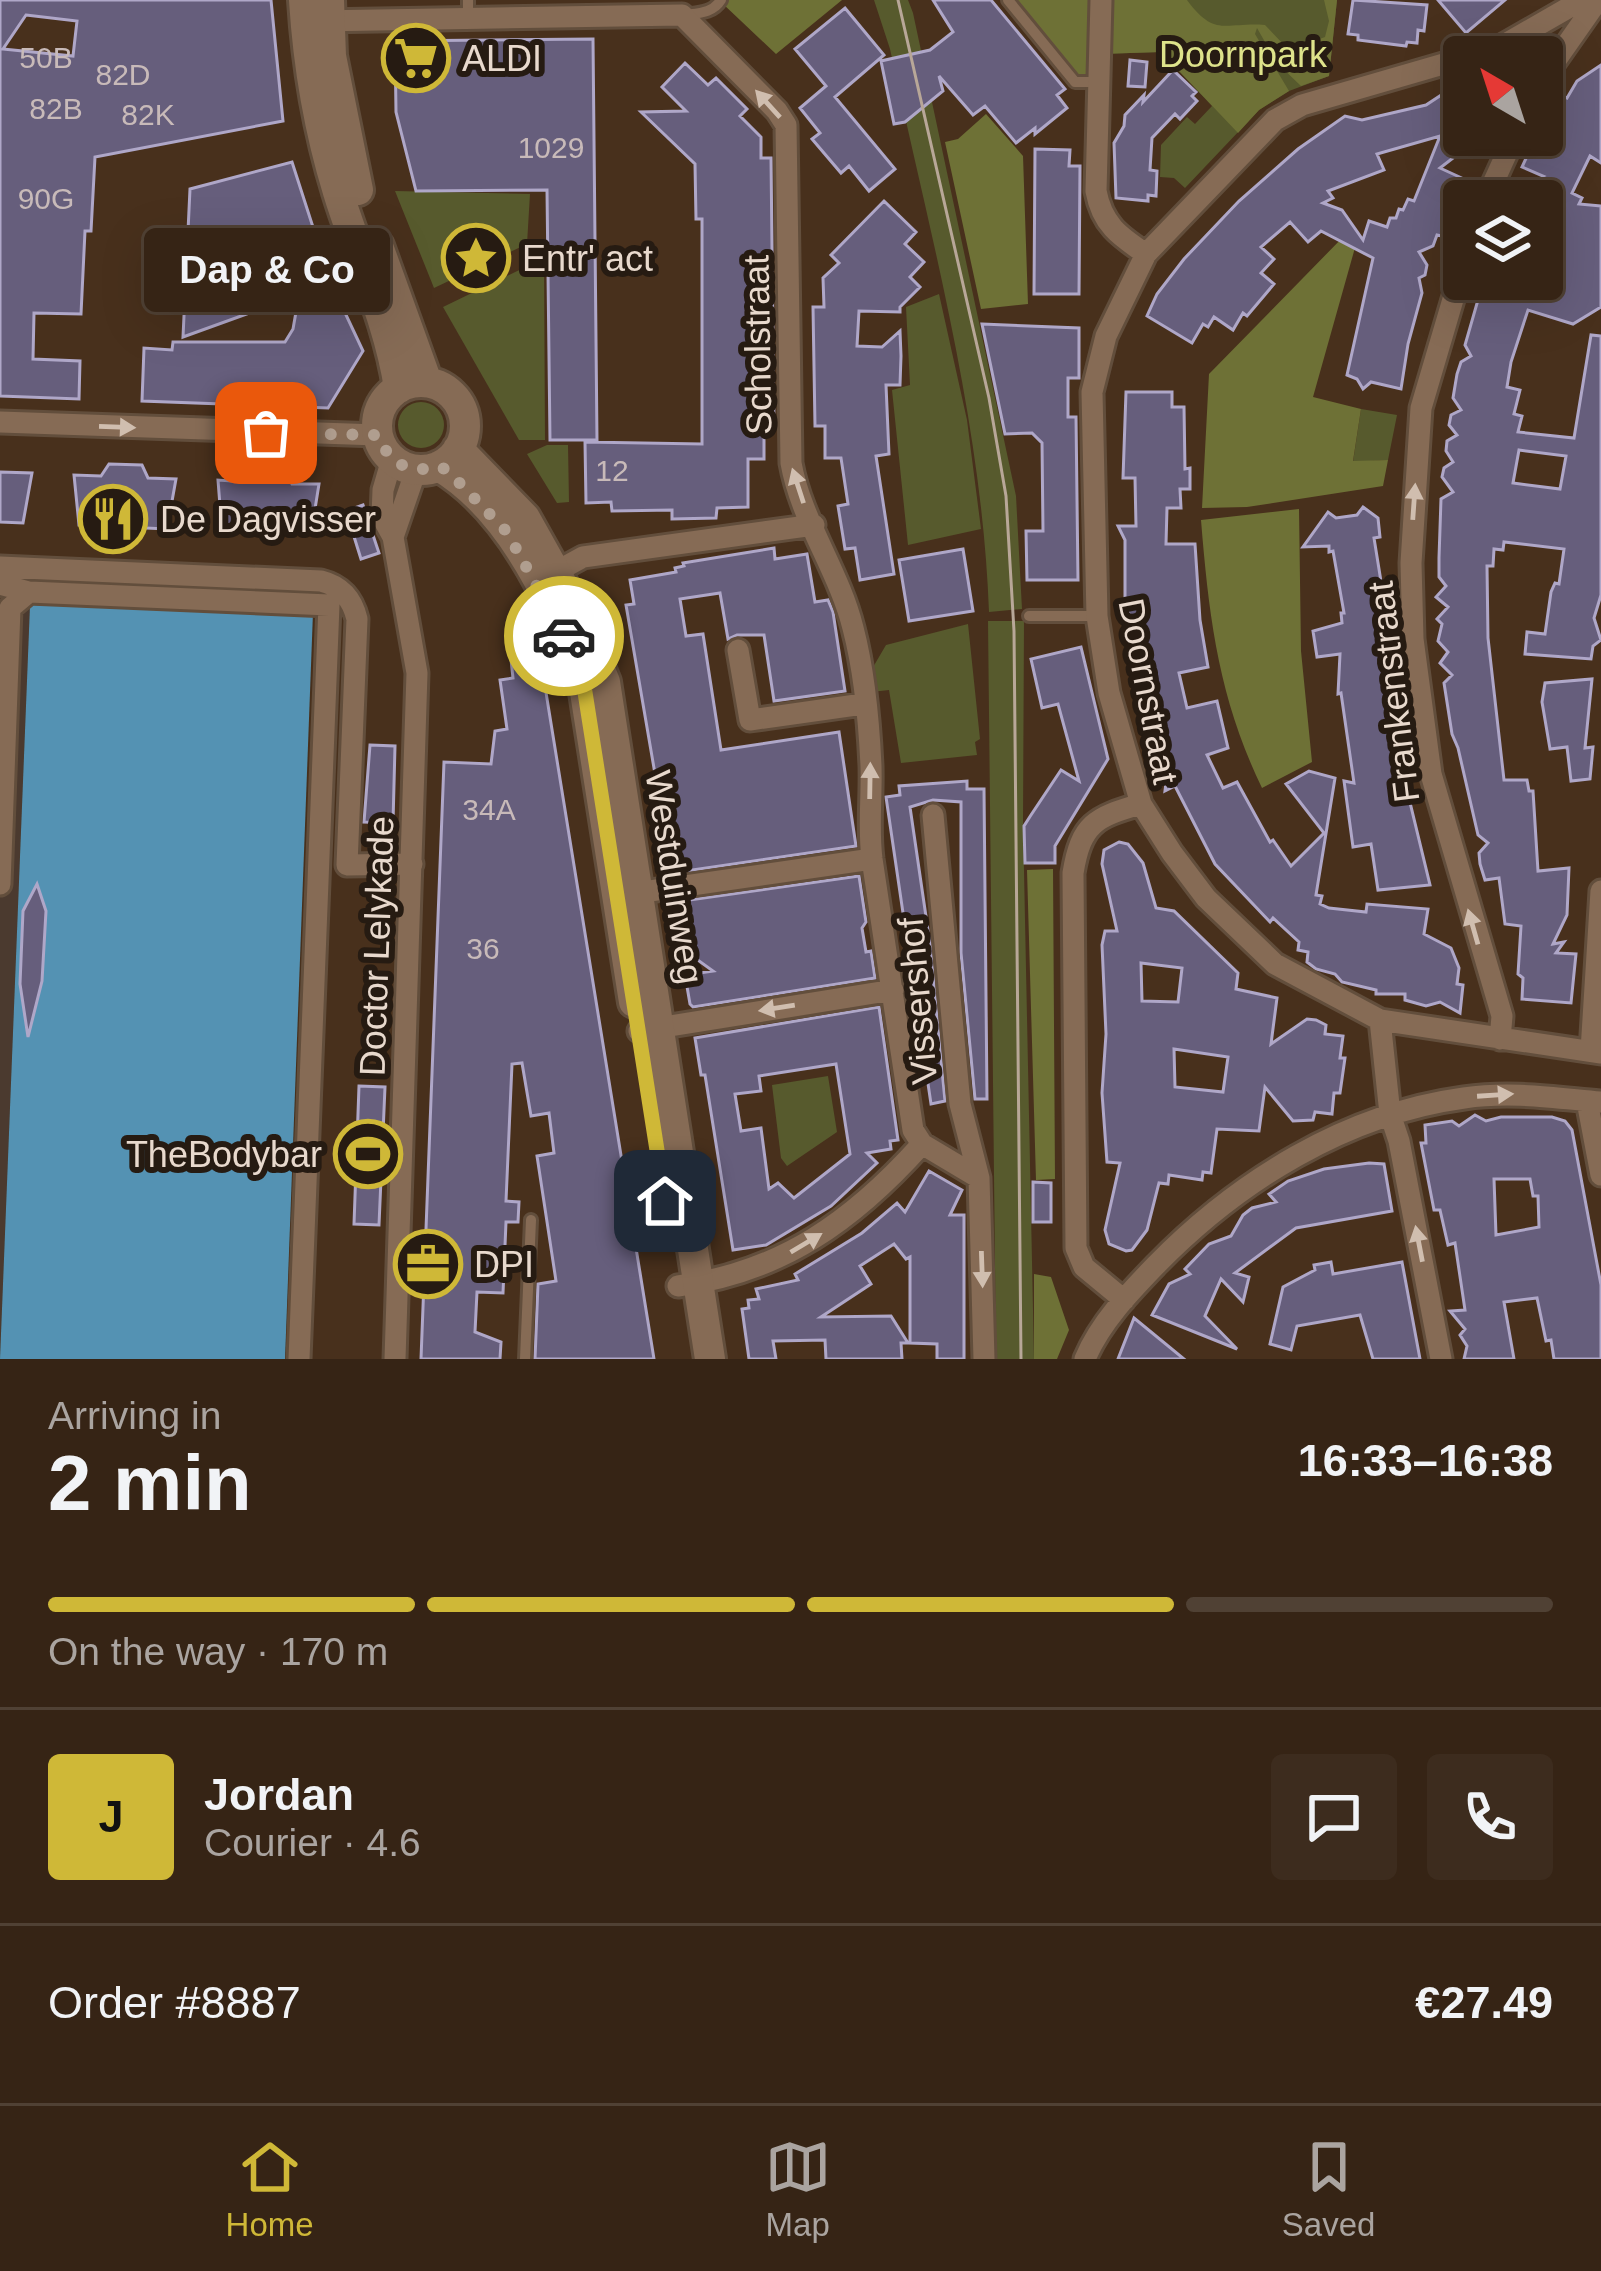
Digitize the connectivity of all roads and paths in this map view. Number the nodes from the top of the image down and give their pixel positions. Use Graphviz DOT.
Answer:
graph roads {
  1 [pos="721,0"];
  2 [pos="1008,0"];
  3 [pos="1101,0"];
  4 [pos="1582,0"];
  5 [pos="1598,0"];
  6 [pos="468,9"];
  7 [pos="317,10"];
  8 [pos="682,15"];
  9 [pos="1528,36"];
  10 [pos="1563,50"];
  11 [pos="1443,63"];
  12 [pos="1100,82"];
  13 [pos="1146,254"];
  14 [pos="1453,300"];
  15 [pos="413,385"];
  16 [pos="0,422"];
  17 [pos="417,456"];
  18 [pos="814,525"];
  19 [pos="0,567"];
  20 [pos="547,576"];
  21 [pos="0,584"];
  22 [pos="29,592"];
  23 [pos="1029,616"];
  24 [pos="1097,616"];
  25 [pos="738,650"];
  26 [pos="863,704"];
  27 [pos="1141,804"];
  28 [pos="933,815"];
  29 [pos="872,859"];
  30 [pos="317,865"];
  31 [pos="347,865"];
  32 [pos="412,865"];
  33 [pos="0,884"];
  34 [pos="1601,891"];
  35 [pos="627,894"];
  36 [pos="893,989"];
  37 [pos="1380,1020"];
  38 [pos="649,1029"];
  39 [pos="1500,1039"];
  40 [pos="1596,1052"];
  41 [pos="1594,1101"];
  42 [pos="1390,1114"];
  43 [pos="922,1144"];
  44 [pos="1601,1175"];
  45 [pos="979,1178"];
  46 [pos="531,1220"];
  47 [pos="688,1285"];
  48 [pos="1124,1300"];
  49 [pos="299,1359"];
  50 [pos="395,1359"];
  51 [pos="525,1359"];
  52 [pos="688,1359"];
  53 [pos="710,1359"];
  54 [pos="984,1359"];
  55 [pos="1084,1359"];
  56 [pos="1442,1359"];
  1 -- 8 [label="lane"];
  2 -- 12 [label="lane"];
  3 -- 12 [label="street"];
  4 -- 9 [label="street, Doornstraat"];
  5 -- 10 [label="street"];
  6 -- 7 [label="street"];
  6 -- 8 [label="street"];
  7 -- 15 [label="main road"];
  18 -- 8 [label="street, Scholstraat, one-way"];
  11 -- 13 [label="street, Doornstraat"];
  12 -- 13 [label="street"];
  13 -- 24 [label="street, Doornstraat"];
  39 -- 14 [label="street, Frankenstraat, one-way"];
  15 -- 17 [label="main road"];
  15 -- 17 [label="main road"];
  16 -- 17 [label="street, one-way"];
  17 -- 20 [label="main road, Westduinweg"];
  17 -- 32 [label="street, Doctor Lelykade"];
  18 -- 20 [label="street"];
  18 -- 26 [label="street, Scholstraat"];
  19 -- 31 [label="street, Doctor Lelykade"];
  20 -- 35 [label="main road, Westduinweg"];
  21 -- 22 [label="street"];
  22 -- 30 [label="street"];
  22 -- 33 [label="street"];
  23 -- 24 [label="lane"];
  24 -- 27 [label="street, Doornstraat"];
  25 -- 26 [label="street"];
  29 -- 26 [label="street, Scholstraat, one-way"];
  27 -- 37 [label="street"];
  27 -- 48 [label="street, Doornstraat"];
  28 -- 45 [label="street, Vissershof"];
  29 -- 35 [label="street"];
  29 -- 36 [label="street, Scholstraat"];
  30 -- 31 [label="lane"];
  30 -- 49 [label="street"];
  31 -- 32 [label="street"];
  32 -- 50 [label="street, Doctor Lelykade"];
  34 -- 40 [label="street"];
  35 -- 38 [label="main road, Westduinweg"];
  36 -- 38 [label="street, one-way"];
  36 -- 43 [label="street, Scholstraat"];
  37 -- 39 [label="street"];
  37 -- 42 [label="street"];
  38 -- 47 [label="main road, Westduinweg"];
  39 -- 40 [label="street"];
  42 -- 41 [label="street, one-way"];
  41 -- 44 [label="street"];
  42 -- 48 [label="street"];
  56 -- 42 [label="street, one-way"];
  43 -- 45 [label="street"];
  47 -- 43 [label="street, one-way"];
  45 -- 54 [label="street, one-way"];
  46 -- 51 [label="lane"];
  47 -- 52 [label="main road, Westduinweg"];
  47 -- 53 [label="main road, Westduinweg"];
  48 -- 55 [label="street"];
}
